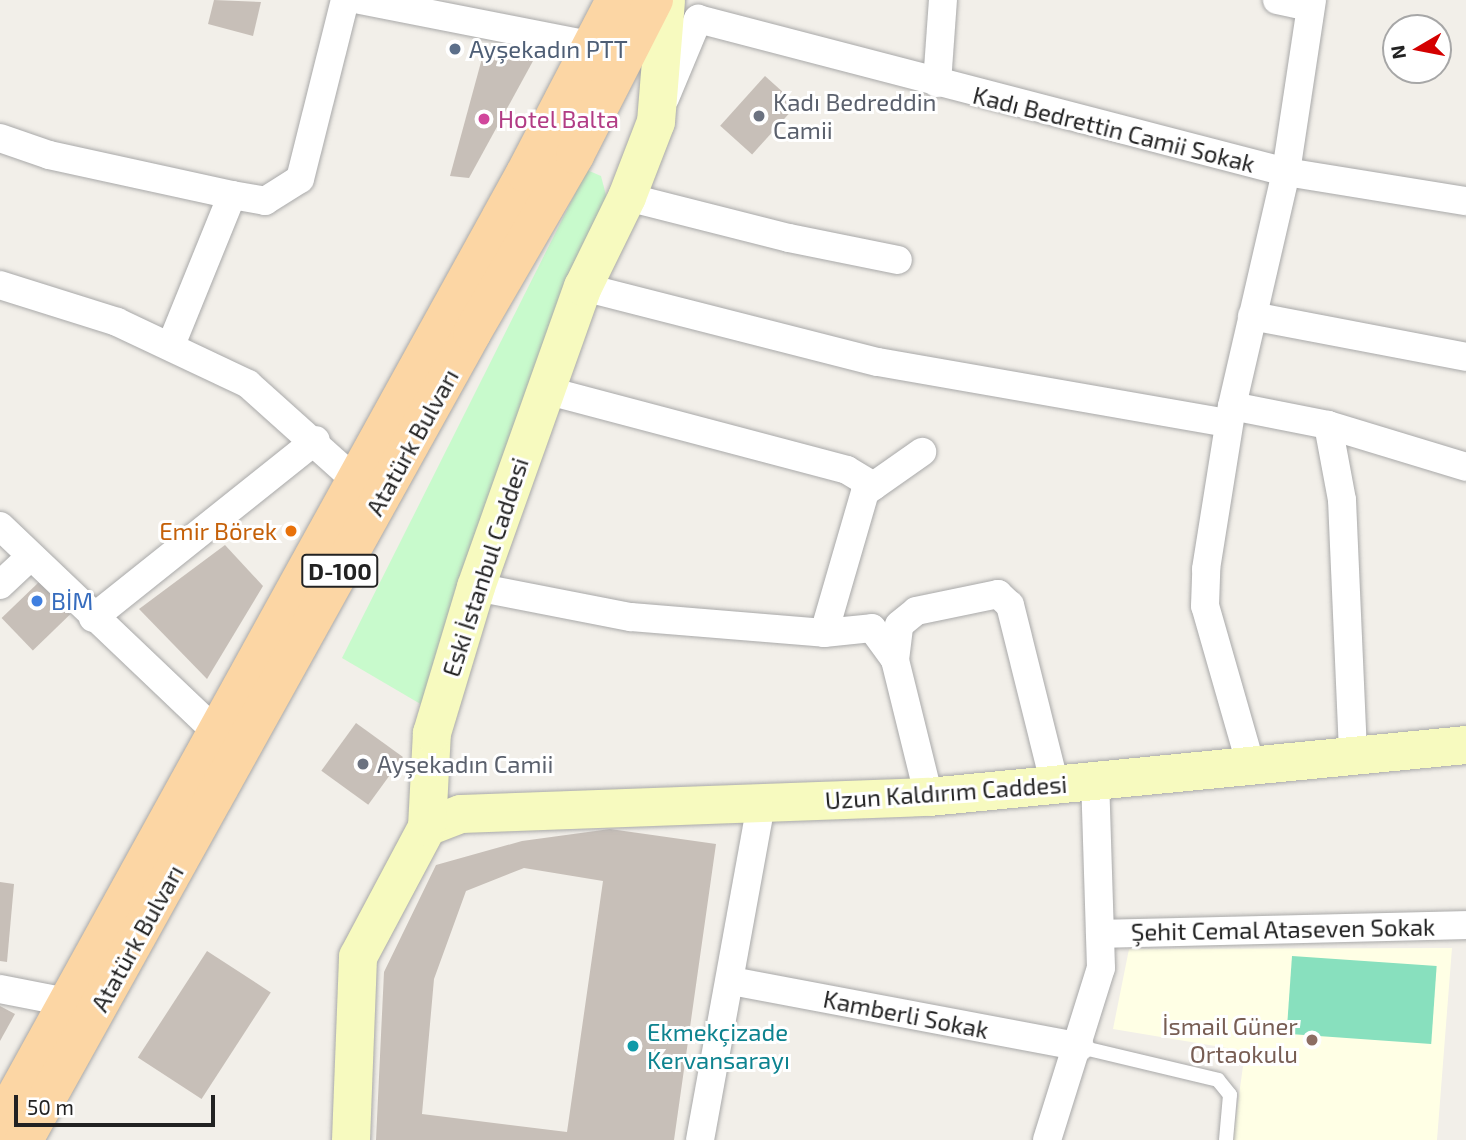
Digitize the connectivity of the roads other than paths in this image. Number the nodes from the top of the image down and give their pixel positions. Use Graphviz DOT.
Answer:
graph roads {
  1 [pos="345,0"];
  2 [pos="360,0"];
  3 [pos="615,0"];
  4 [pos="654,0"];
  5 [pos="943,0"];
  6 [pos="1278,0"];
  7 [pos="1311,4"];
  8 [pos="682,10"];
  9 [pos="594,46"];
  10 [pos="937,83"];
  11 [pos="0,138"];
  12 [pos="1286,173"];
  13 [pos="232,195"];
  14 [pos="627,197"];
  15 [pos="1466,201"];
  16 [pos="898,260"];
  17 [pos="0,285"];
  18 [pos="583,287"];
  19 [pos="1252,316"];
  20 [pos="172,345"];
  21 [pos="1466,357"];
  22 [pos="545,390"];
  23 [pos="1231,415"];
  24 [pos="1328,425"];
  25 [pos="316,440"];
  26 [pos="922,452"];
  27 [pos="1466,467"];
  28 [pos="354,479"];
  29 [pos="874,486"];
  30 [pos="0,526"];
  31 [pos="31,556"];
  32 [pos="0,585"];
  33 [pos="476,587"];
  34 [pos="93,618"];
  35 [pos="824,633"];
  36 [pos="895,660"];
  37 [pos="216,732"];
  38 [pos="1466,745"];
  39 [pos="1353,756"];
  40 [pos="1251,766"];
  41 [pos="1095,781"];
  42 [pos="1055,785"];
  43 [pos="929,797"];
  44 [pos="761,805"];
  45 [pos="427,827"];
  46 [pos="1466,925"];
  47 [pos="1100,934"];
  48 [pos="732,981"];
  49 [pos="0,989"];
  50 [pos="66,1002"];
  51 [pos="1080,1047"];
  52 [pos="0,1124"];
  53 [pos="24,1140"];
  54 [pos="351,1140"];
  55 [pos="700,1140"];
  56 [pos="1047,1140"];
  57 [pos="1226,1140"];
  1 -- 13 [label="street"];
  2 -- 9 [label="street"];
  3 -- 9 [label="main road, Atatürk Bulvarı / D-100"];
  4 -- 53 [label="main road, Atatürk Bulvarı / D-100"];
  5 -- 10 [label="street"];
  6 -- 7 [label="street"];
  7 -- 12 [label="street"];
  8 -- 10 [label="street, Kadı Bedrettin Camii Sokak"];
  8 -- 14 [label="main road, Eski İstanbul Caddesi"];
  9 -- 28 [label="main road, Atatürk Bulvarı / D-100"];
  10 -- 12 [label="street, Kadı Bedrettin Camii Sokak"];
  11 -- 13 [label="street"];
  12 -- 15 [label="street, Kadı Bedrettin Camii Sokak"];
  12 -- 19 [label="street"];
  13 -- 20 [label="street"];
  14 -- 16 [label="street"];
  14 -- 18 [label="main road, Eski İstanbul Caddesi"];
  17 -- 20 [label="street"];
  18 -- 22 [label="main road, Eski İstanbul Caddesi"];
  18 -- 23 [label="street"];
  19 -- 21 [label="street"];
  19 -- 23 [label="street"];
  20 -- 25 [label="street"];
  22 -- 29 [label="street"];
  22 -- 33 [label="main road, Eski İstanbul Caddesi"];
  23 -- 24 [label="street"];
  23 -- 40 [label="street"];
  24 -- 27 [label="street"];
  24 -- 39 [label="street"];
  25 -- 28 [label="street"];
  25 -- 34 [label="street"];
  26 -- 29 [label="street"];
  28 -- 37 [label="main road, Atatürk Bulvarı / D-100"];
  29 -- 35 [label="street"];
  30 -- 31 [label="street"];
  31 -- 32 [label="street"];
  31 -- 34 [label="street"];
  33 -- 35 [label="street"];
  33 -- 45 [label="main road, Eski İstanbul Caddesi"];
  34 -- 37 [label="street"];
  35 -- 36 [label="street"];
  36 -- 42 [label="street"];
  36 -- 43 [label="street"];
  37 -- 50 [label="main road, Atatürk Bulvarı / D-100"];
  38 -- 39 [label="main road, Uzun Kaldırım Caddesi"];
  39 -- 40 [label="main road, Uzun Kaldırım Caddesi"];
  40 -- 41 [label="main road, Uzun Kaldırım Caddesi"];
  41 -- 42 [label="main road, Uzun Kaldırım Caddesi"];
  41 -- 47 [label="street"];
  42 -- 43 [label="main road, Uzun Kaldırım Caddesi"];
  43 -- 44 [label="main road, Uzun Kaldırım Caddesi"];
  44 -- 45 [label="main road, Uzun Kaldırım Caddesi"];
  44 -- 48 [label="street"];
  45 -- 54 [label="main road, Eski İstanbul Caddesi"];
  46 -- 47 [label="street, Şehit Cemal Ataseven Sokak"];
  47 -- 51 [label="street"];
  48 -- 51 [label="street, Kamberli Sokak"];
  48 -- 55 [label="street"];
  49 -- 50 [label="street"];
  50 -- 52 [label="main road, Atatürk Bulvarı / D-100"];
  51 -- 56 [label="street"];
  51 -- 57 [label="lane"];
}
